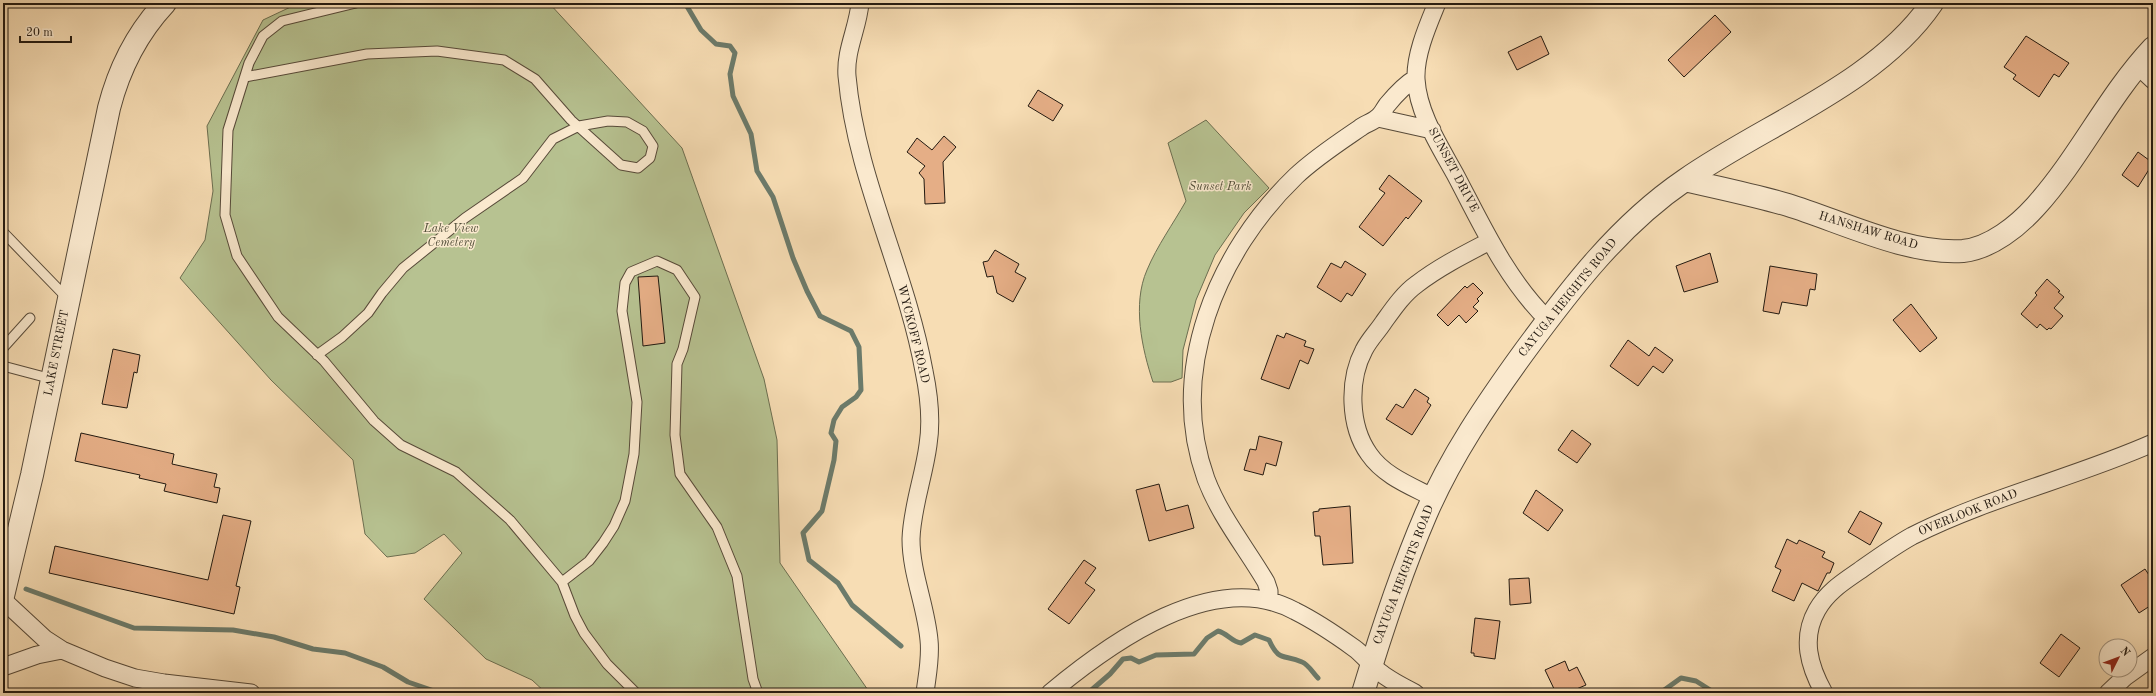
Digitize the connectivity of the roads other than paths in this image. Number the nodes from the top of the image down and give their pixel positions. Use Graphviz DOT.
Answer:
graph roads {
  1 [pos="165,3"];
  2 [pos="356,3"];
  3 [pos="860,3"];
  4 [pos="1437,3"];
  5 [pos="1932,3"];
  6 [pos="2153,48"];
  7 [pos="2137,65"];
  8 [pos="245,77"];
  9 [pos="1416,78"];
  10 [pos="2153,80"];
  11 [pos="1378,118"];
  12 [pos="579,126"];
  13 [pos="1432,130"];
  14 [pos="1685,180"];
  15 [pos="3,232"];
  16 [pos="1490,241"];
  17 [pos="68,299"];
  18 [pos="30,318"];
  19 [pos="1548,320"];
  20 [pos="3,348"];
  21 [pos="317,355"];
  22 [pos="3,366"];
  23 [pos="52,379"];
  24 [pos="2153,443"];
  25 [pos="1434,498"];
  26 [pos="9,551"];
  27 [pos="562,582"];
  28 [pos="3,596"];
  29 [pos="3,600"];
  30 [pos="1269,600"];
  31 [pos="62,650"];
  32 [pos="2153,657"];
  33 [pos="1371,664"];
  34 [pos="3,667"];
  35 [pos="251,693"];
  36 [pos="636,693"];
  37 [pos="758,693"];
  38 [pos="925,693"];
  39 [pos="1050,693"];
  40 [pos="1363,693"];
  41 [pos="1415,693"];
  42 [pos="1824,693"];
  43 [pos="2108,693"];
  1 -- 17 [label="street, LAKE STREET"];
  2 -- 8 [label="lane"];
  3 -- 38 [label="street, WYCKOFF ROAD"];
  4 -- 9 [label="street, SUNSET DRIVE"];
  5 -- 14 [label="street, CAYUGA HEIGHTS ROAD"];
  6 -- 7 [label="street, HANSHAW ROAD"];
  7 -- 10 [label="street"];
  7 -- 14 [label="street, HANSHAW ROAD"];
  8 -- 12 [label="lane"];
  8 -- 21 [label="lane"];
  9 -- 11 [label="street"];
  9 -- 13 [label="street, SUNSET DRIVE"];
  11 -- 13 [label="street"];
  11 -- 30 [label="street"];
  12 -- 12 [label="lane"];
  12 -- 21 [label="lane"];
  13 -- 16 [label="street, SUNSET DRIVE"];
  14 -- 19 [label="street, CAYUGA HEIGHTS ROAD"];
  15 -- 17 [label="lane"];
  16 -- 19 [label="street, SUNSET DRIVE"];
  16 -- 25 [label="street"];
  17 -- 23 [label="street, LAKE STREET"];
  18 -- 20 [label="lane"];
  19 -- 25 [label="street, CAYUGA HEIGHTS ROAD"];
  21 -- 27 [label="lane"];
  22 -- 23 [label="lane"];
  23 -- 26 [label="street, LAKE STREET"];
  24 -- 42 [label="street, OVERLOOK ROAD"];
  25 -- 33 [label="street, CAYUGA HEIGHTS ROAD"];
  26 -- 28 [label="street, LAKE STREET"];
  27 -- 36 [label="lane"];
  27 -- 37 [label="lane"];
  29 -- 31 [label="street"];
  30 -- 33 [label="street"];
  30 -- 39 [label="street"];
  31 -- 34 [label="street"];
  31 -- 35 [label="street"];
  32 -- 43 [label="street"];
  33 -- 40 [label="street, CAYUGA HEIGHTS ROAD"];
  33 -- 41 [label="street"];
}
